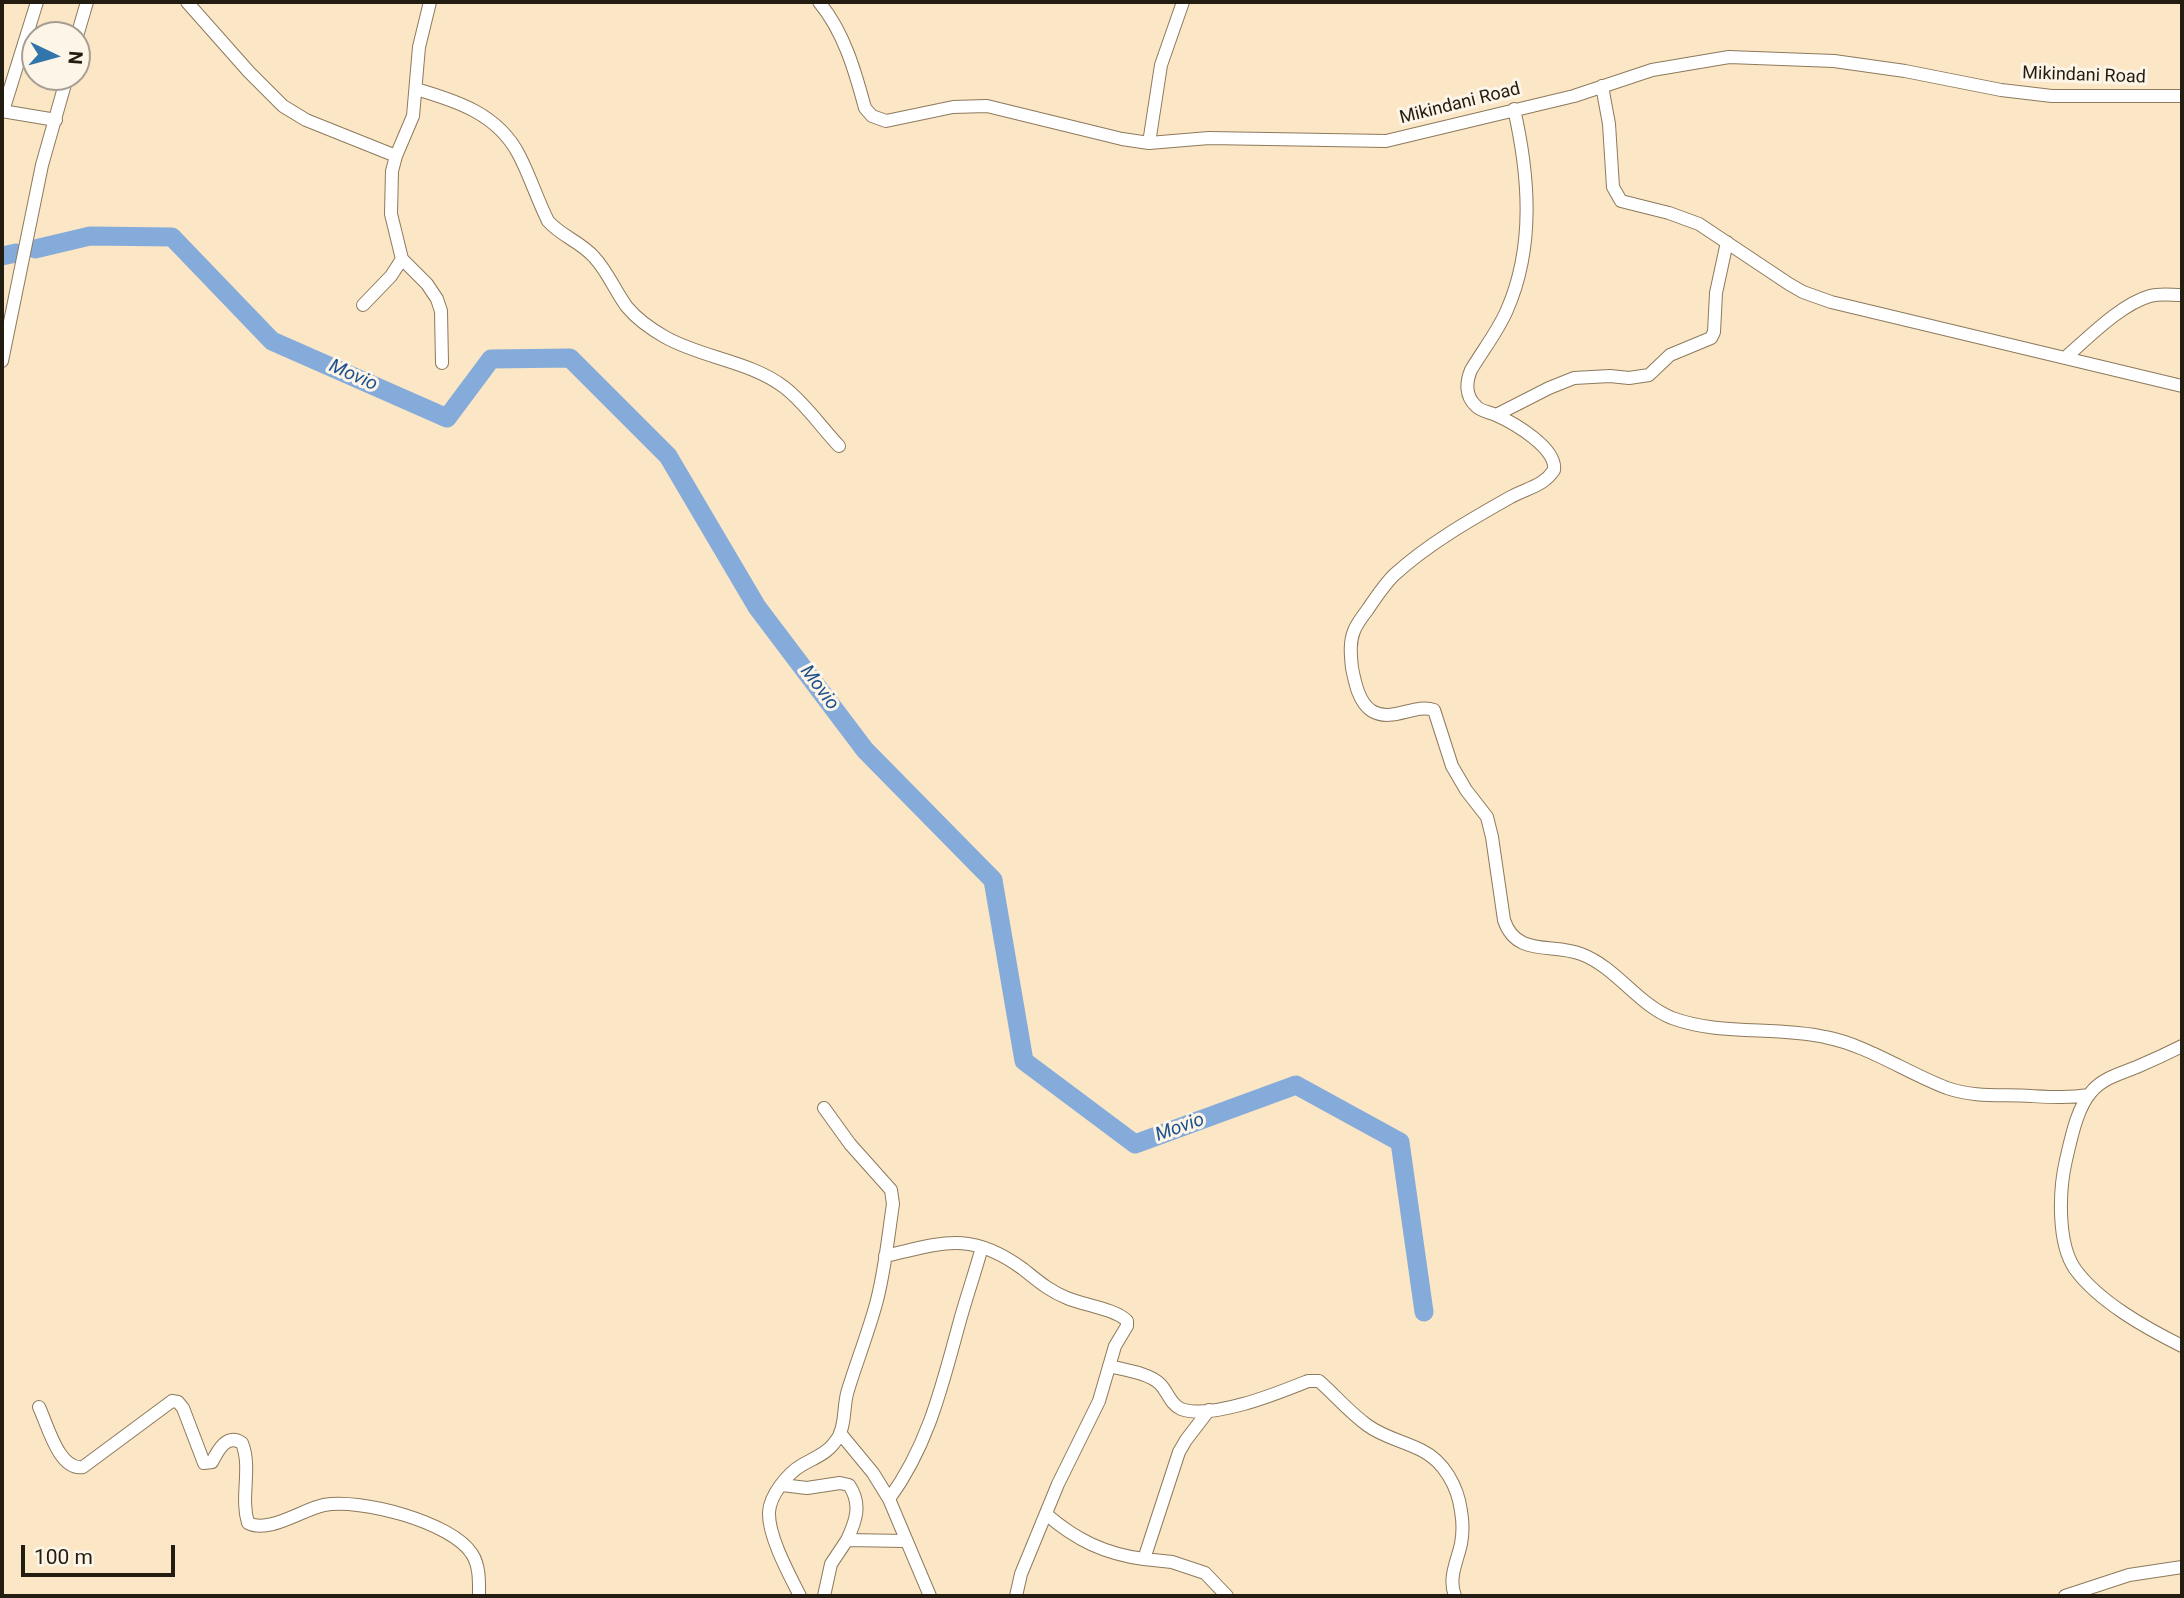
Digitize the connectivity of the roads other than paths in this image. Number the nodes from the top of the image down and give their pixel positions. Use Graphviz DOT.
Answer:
graph roads {
  1 [pos="37,2"];
  2 [pos="87,2"];
  3 [pos="187,2"];
  4 [pos="430,2"];
  5 [pos="819,2"];
  6 [pos="1183,2"];
  7 [pos="81,21"];
  8 [pos="1602,86"];
  9 [pos="416,89"];
  10 [pos="63,91"];
  11 [pos="2182,96"];
  12 [pos="1514,109"];
  13 [pos="2,111"];
  14 [pos="56,120"];
  15 [pos="1149,143"];
  16 [pos="396,156"];
  17 [pos="1727,242"];
  18 [pos="402,259"];
  19 [pos="2182,295"];
  20 [pos="363,305"];
  21 [pos="2066,357"];
  22 [pos="2,361"];
  23 [pos="442,363"];
  24 [pos="2182,386"];
  25 [pos="1496,415"];
  26 [pos="839,446"];
  27 [pos="2182,1046"];
  28 [pos="2089,1094"];
  29 [pos="824,1108"];
  30 [pos="982,1247"];
  31 [pos="885,1256"];
  32 [pos="2182,1346"];
  33 [pos="1109,1366"];
  34 [pos="40,1407"];
  35 [pos="1209,1410"];
  36 [pos="840,1433"];
  37 [pos="782,1485"];
  38 [pos="889,1499"];
  39 [pos="1046,1514"];
  40 [pos="847,1540"];
  41 [pos="905,1541"];
  42 [pos="1144,1559"];
  43 [pos="2182,1567"];
  44 [pos="479,1596"];
  45 [pos="800,1596"];
  46 [pos="824,1596"];
  47 [pos="930,1596"];
  48 [pos="1016,1596"];
  49 [pos="1227,1596"];
  50 [pos="1455,1596"];
  51 [pos="2065,1596"];
  1 -- 13 [label="street"];
  2 -- 7 [label="street"];
  3 -- 16 [label="street"];
  4 -- 9 [label="street"];
  5 -- 15 [label="street, Mikindani Road"];
  6 -- 15 [label="street"];
  8 -- 11 [label="street, Mikindani Road"];
  8 -- 12 [label="street, Mikindani Road"];
  8 -- 17 [label="street"];
  9 -- 16 [label="street"];
  9 -- 26 [label="street"];
  10 -- 14 [label="street"];
  12 -- 15 [label="street, Mikindani Road"];
  12 -- 25 [label="street"];
  13 -- 14 [label="street"];
  14 -- 22 [label="street"];
  16 -- 18 [label="street"];
  17 -- 21 [label="street"];
  17 -- 25 [label="street"];
  18 -- 20 [label="street"];
  18 -- 23 [label="street"];
  19 -- 21 [label="street"];
  21 -- 24 [label="street"];
  25 -- 28 [label="street"];
  27 -- 28 [label="street"];
  28 -- 32 [label="street"];
  29 -- 31 [label="street"];
  30 -- 31 [label="street"];
  30 -- 33 [label="street"];
  30 -- 38 [label="street"];
  31 -- 36 [label="street"];
  33 -- 35 [label="street"];
  33 -- 39 [label="street"];
  34 -- 44 [label="street"];
  35 -- 42 [label="street"];
  35 -- 50 [label="street"];
  36 -- 37 [label="street"];
  36 -- 38 [label="street"];
  37 -- 40 [label="street"];
  37 -- 45 [label="street"];
  38 -- 41 [label="street"];
  39 -- 42 [label="street"];
  39 -- 48 [label="street"];
  40 -- 41 [label="street"];
  40 -- 46 [label="street"];
  41 -- 47 [label="street"];
  42 -- 49 [label="street"];
  43 -- 51 [label="street"];
}
